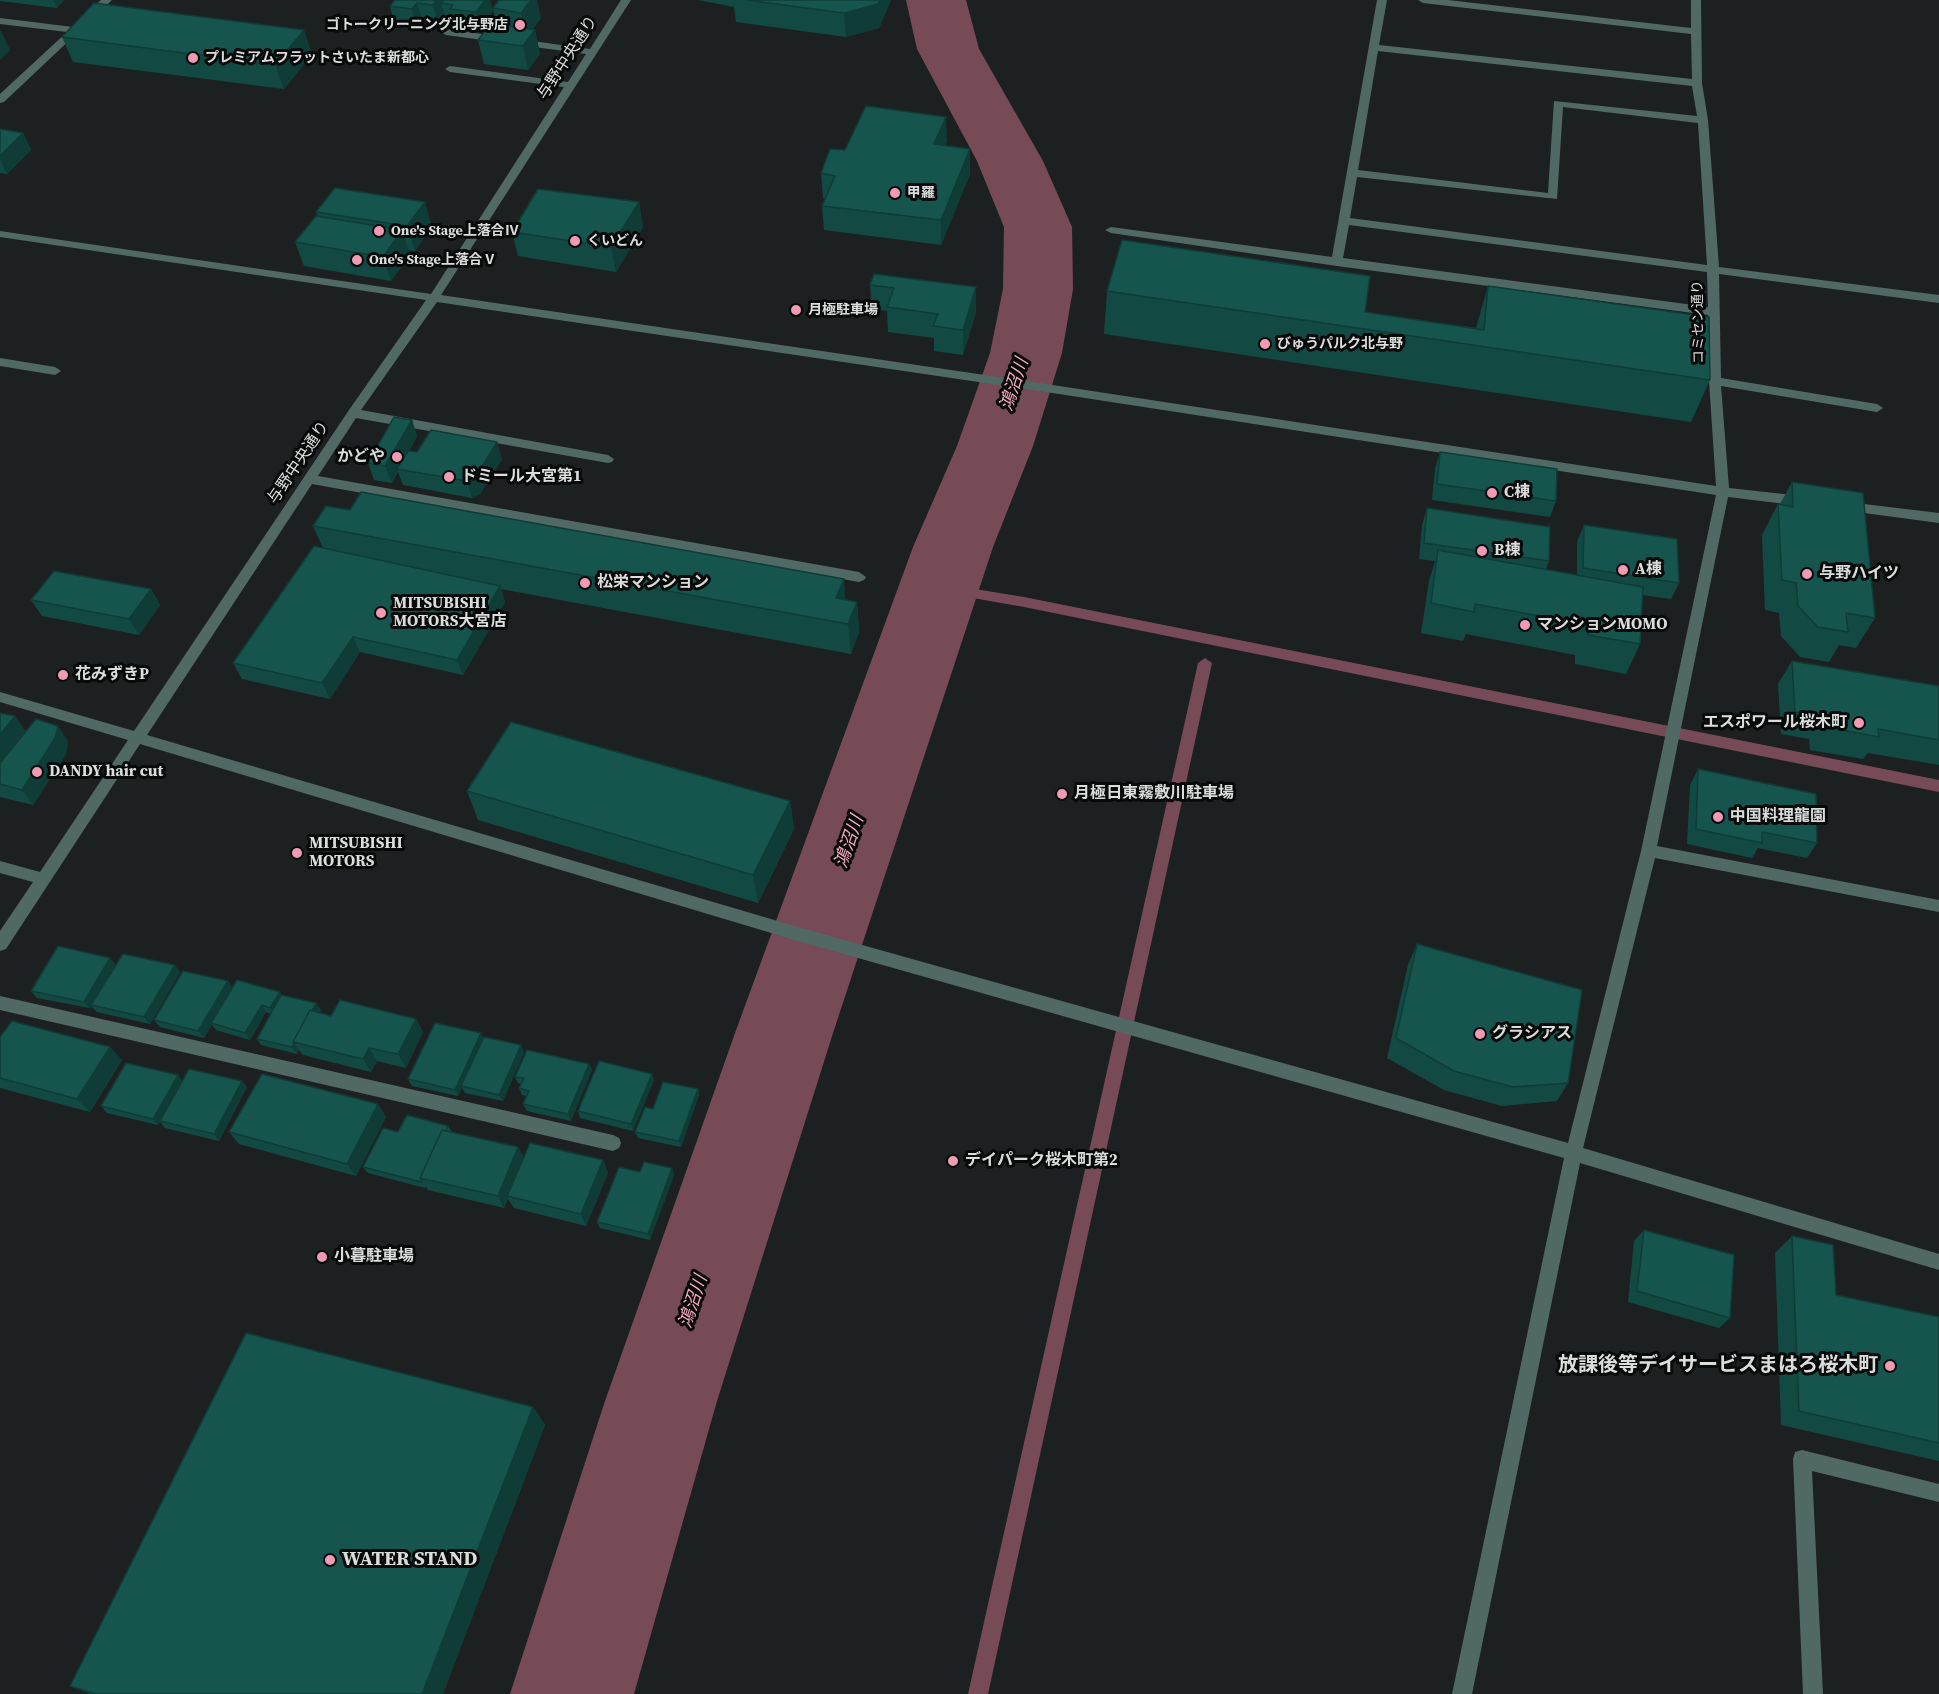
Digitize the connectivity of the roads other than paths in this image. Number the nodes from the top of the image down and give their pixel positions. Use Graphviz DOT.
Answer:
graph roads {
  1 [pos="107,0"];
  2 [pos="626,0"];
  3 [pos="1382,0"];
  4 [pos="1423,0"];
  5 [pos="1696,0"];
  6 [pos="0,21"];
  7 [pos="75,30"];
  8 [pos="446,32"];
  9 [pos="1696,32"];
  10 [pos="1375,48"];
  11 [pos="592,52"];
  12 [pos="450,69"];
  13 [pos="1697,83"];
  14 [pos="570,85"];
  15 [pos="0,100"];
  16 [pos="1702,120"];
  17 [pos="1353,173"];
  18 [pos="1344,221"];
  19 [pos="1111,230"];
  20 [pos="0,234"];
  21 [pos="1337,262"];
  22 [pos="1713,269"];
  23 [pos="433,299"];
  24 [pos="1939,299"];
  25 [pos="1715,312"];
  26 [pos="0,362"];
  27 [pos="55,371"];
  28 [pos="1715,381"];
  29 [pos="1877,408"];
  30 [pos="353,412"];
  31 [pos="608,459"];
  32 [pos="309,479"];
  33 [pos="1724,492"];
  34 [pos="1814,503"];
  35 [pos="1837,506"];
  36 [pos="1939,518"];
  37 [pos="859,577"];
  38 [pos="0,697"];
  39 [pos="138,738"];
  40 [pos="1649,851"];
  41 [pos="0,867"];
  42 [pos="44,879"];
  43 [pos="1939,906"];
  44 [pos="0,944"];
  45 [pos="0,1003"];
  46 [pos="613,1143"];
  47 [pos="1574,1153"];
  48 [pos="1939,1262"];
  49 [pos="1939,1493"];
  50 [pos="1462,1694"];
  51 [pos="1813,1694"];
  1 -- 7 [label="street"];
  2 -- 11 [label="street, 与野中央通り"];
  3 -- 10 [label="street"];
  4 -- 9 [label="street"];
  5 -- 9 [label="street, コミセン通り"];
  6 -- 7 [label="street"];
  7 -- 15 [label="street"];
  8 -- 11 [label="street"];
  9 -- 13 [label="street, コミセン通り"];
  10 -- 13 [label="street"];
  10 -- 17 [label="street"];
  11 -- 14 [label="street, 与野中央通り"];
  12 -- 14 [label="street"];
  13 -- 16 [label="street, コミセン通り"];
  14 -- 23 [label="street, 与野中央通り"];
  16 -- 17 [label="street"];
  16 -- 22 [label="street, コミセン通り"];
  17 -- 18 [label="street"];
  18 -- 21 [label="street"];
  18 -- 22 [label="street"];
  19 -- 21 [label="street"];
  20 -- 23 [label="street"];
  21 -- 25 [label="street"];
  22 -- 24 [label="street"];
  22 -- 25 [label="street, コミセン通り"];
  23 -- 30 [label="street, 与野中央通り"];
  23 -- 33 [label="street"];
  25 -- 28 [label="street, コミセン通り"];
  26 -- 27 [label="street"];
  28 -- 29 [label="street"];
  28 -- 33 [label="street, コミセン通り"];
  30 -- 31 [label="street"];
  30 -- 32 [label="street, 与野中央通り"];
  32 -- 37 [label="street"];
  32 -- 39 [label="street, 与野中央通り"];
  33 -- 34 [label="street"];
  33 -- 40 [label="street, コミセン通り"];
  35 -- 36 [label="street"];
  38 -- 39 [label="street"];
  39 -- 42 [label="street, 与野中央通り"];
  39 -- 47 [label="street"];
  40 -- 43 [label="street"];
  40 -- 47 [label="street, コミセン通り"];
  41 -- 42 [label="street"];
  42 -- 44 [label="street, 与野中央通り"];
  45 -- 46 [label="street"];
  47 -- 48 [label="street"];
  47 -- 50 [label="street, コミセン通り"];
  49 -- 51 [label="street"];
}
